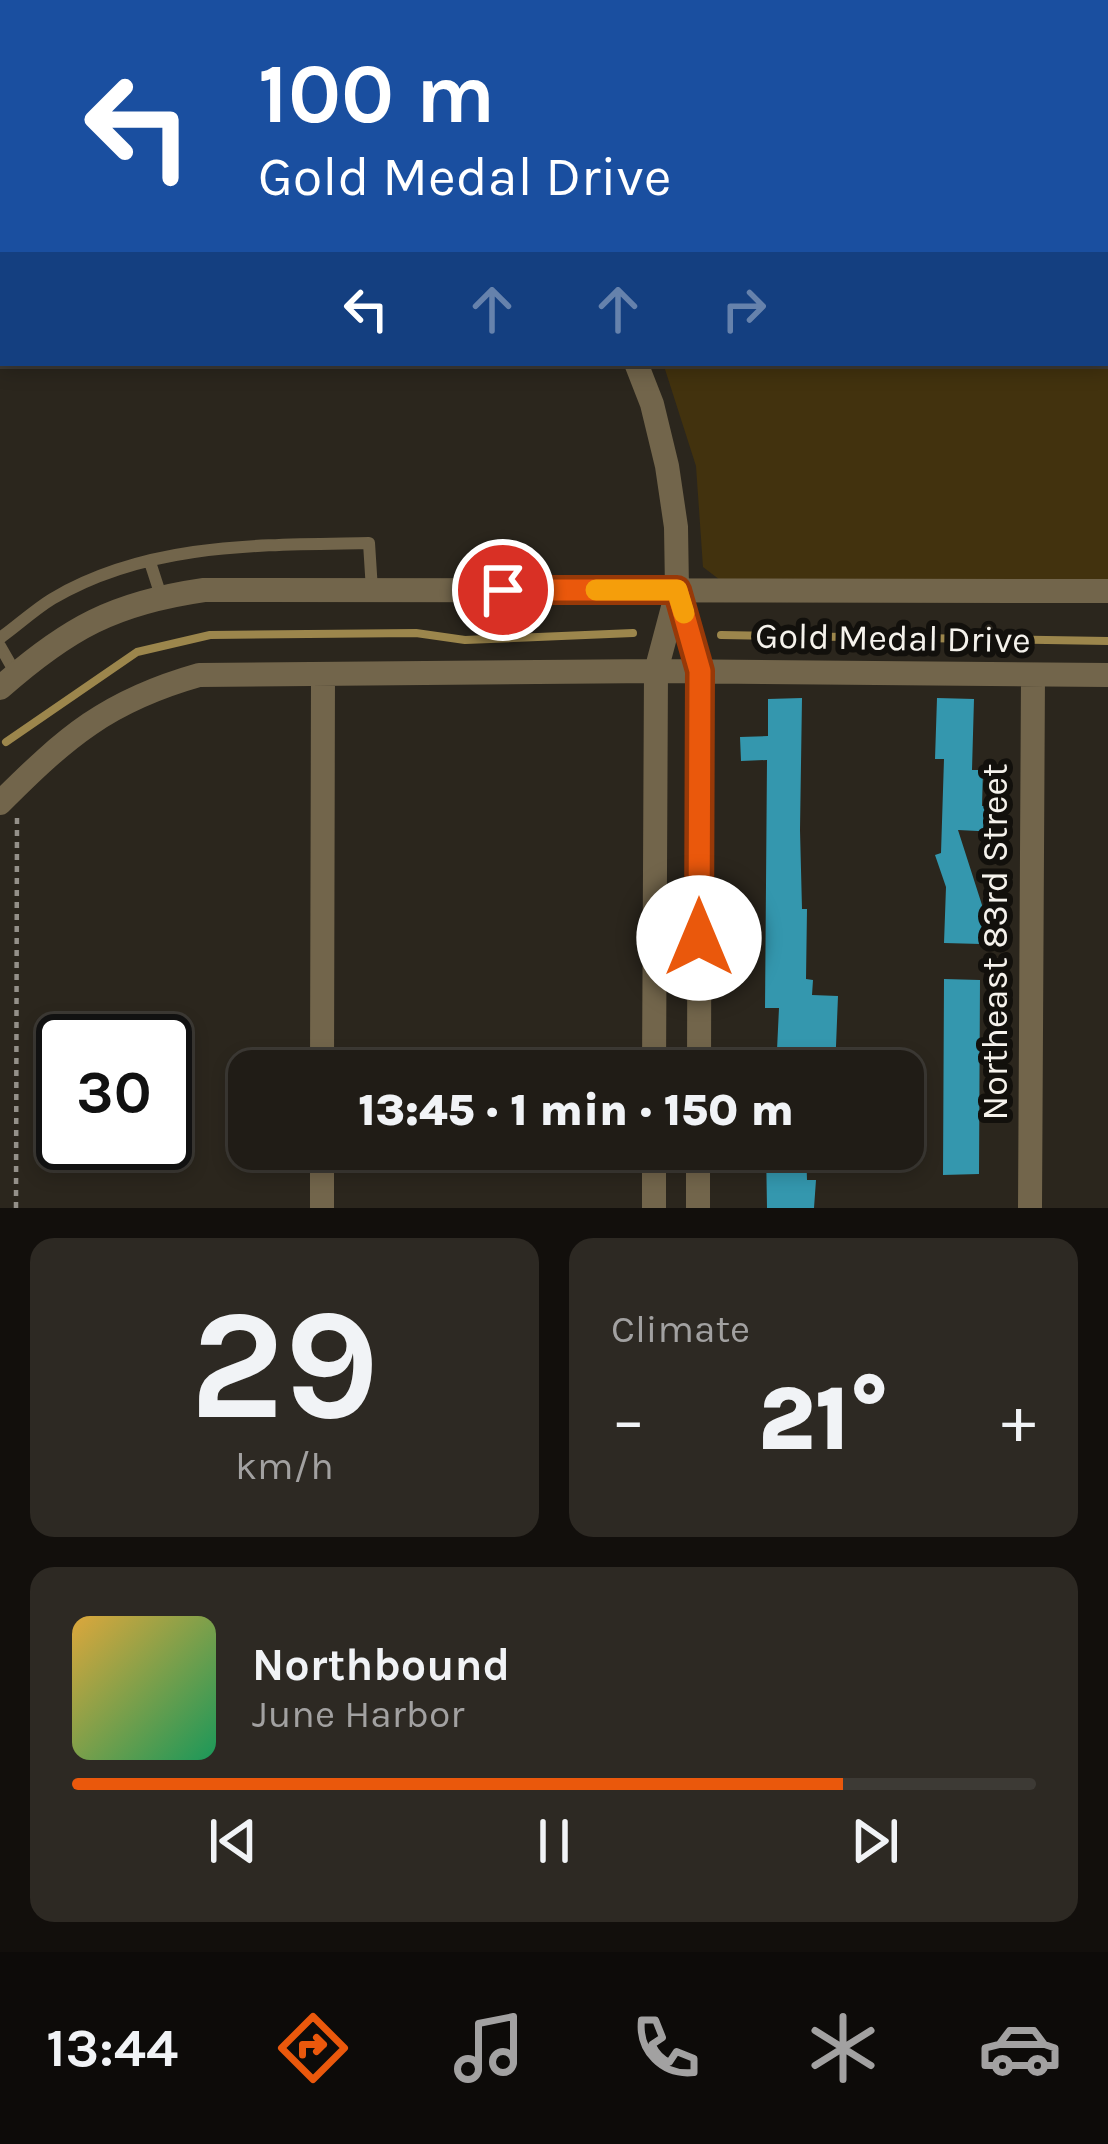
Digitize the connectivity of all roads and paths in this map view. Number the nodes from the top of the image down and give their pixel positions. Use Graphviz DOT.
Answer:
graph roads {
  1 [pos="637,366"];
  2 [pos="150,562"];
  3 [pos="372,590"];
  4 [pos="677,590"];
  5 [pos="1108,591"];
  6 [pos="161,596"];
  7 [pos="0,642"];
  8 [pos="656,671"];
  9 [pos="700,671"];
  10 [pos="1108,675"];
  11 [pos="323,676"];
  12 [pos="1033,676"];
  13 [pos="8,681"];
  14 [pos="9,806"];
  15 [pos="322,1050"];
  16 [pos="654,1050"];
  17 [pos="698,1050"];
  18 [pos="322,1170"];
  19 [pos="654,1170"];
  20 [pos="698,1170"];
  21 [pos="16,1208"];
  22 [pos="322,1208"];
  23 [pos="654,1208"];
  24 [pos="698,1208"];
  25 [pos="1030,1208"];
  1 -- 4 [label="street"];
  2 -- 3 [label="lane"];
  2 -- 6 [label="lane"];
  2 -- 7 [label="lane"];
  3 -- 4 [label="street, Gold Medal Drive"];
  3 -- 6 [label="street, Gold Medal Drive"];
  4 -- 5 [label="street, Gold Medal Drive"];
  4 -- 8 [label="street"];
  4 -- 9 [label="street"];
  6 -- 13 [label="street, Gold Medal Drive"];
  7 -- 13 [label="lane"];
  8 -- 9 [label="street, Gold Medal Drive"];
  8 -- 11 [label="street, Gold Medal Drive"];
  8 -- 16 [label="street"];
  9 -- 12 [label="street, Gold Medal Drive"];
  9 -- 17 [label="street"];
  10 -- 12 [label="street, Gold Medal Drive"];
  11 -- 14 [label="street, Gold Medal Drive"];
  11 -- 15 [label="street"];
  12 -- 25 [label="street, Northeast 83rd Street"];
  14 -- 21 [label="path"];
  18 -- 22 [label="street"];
  19 -- 23 [label="street"];
  20 -- 24 [label="street"];
}
